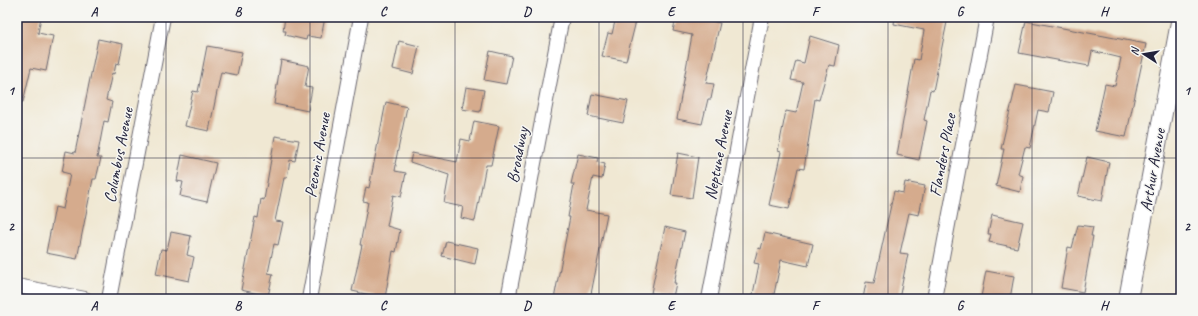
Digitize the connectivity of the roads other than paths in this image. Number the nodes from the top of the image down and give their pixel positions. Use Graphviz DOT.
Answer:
graph roads {
  1 [pos="163,17"];
  2 [pos="361,17"];
  3 [pos="562,17"];
  4 [pos="762,17"];
  5 [pos="987,17"];
  6 [pos="1181,17"];
  7 [pos="17,286"];
  8 [pos="85,299"];
  9 [pos="109,299"];
  10 [pos="309,299"];
  11 [pos="508,299"];
  12 [pos="709,299"];
  13 [pos="934,299"];
  14 [pos="1128,299"];
  1 -- 9 [label="street, Columbus Avenue"];
  2 -- 10 [label="street, Peconic Avenue"];
  3 -- 11 [label="street, Broadway"];
  4 -- 12 [label="street, Neptune Avenue"];
  5 -- 13 [label="street, Flanders Place"];
  6 -- 14 [label="street, Arthur Avenue"];
  7 -- 8 [label="street"];
}
